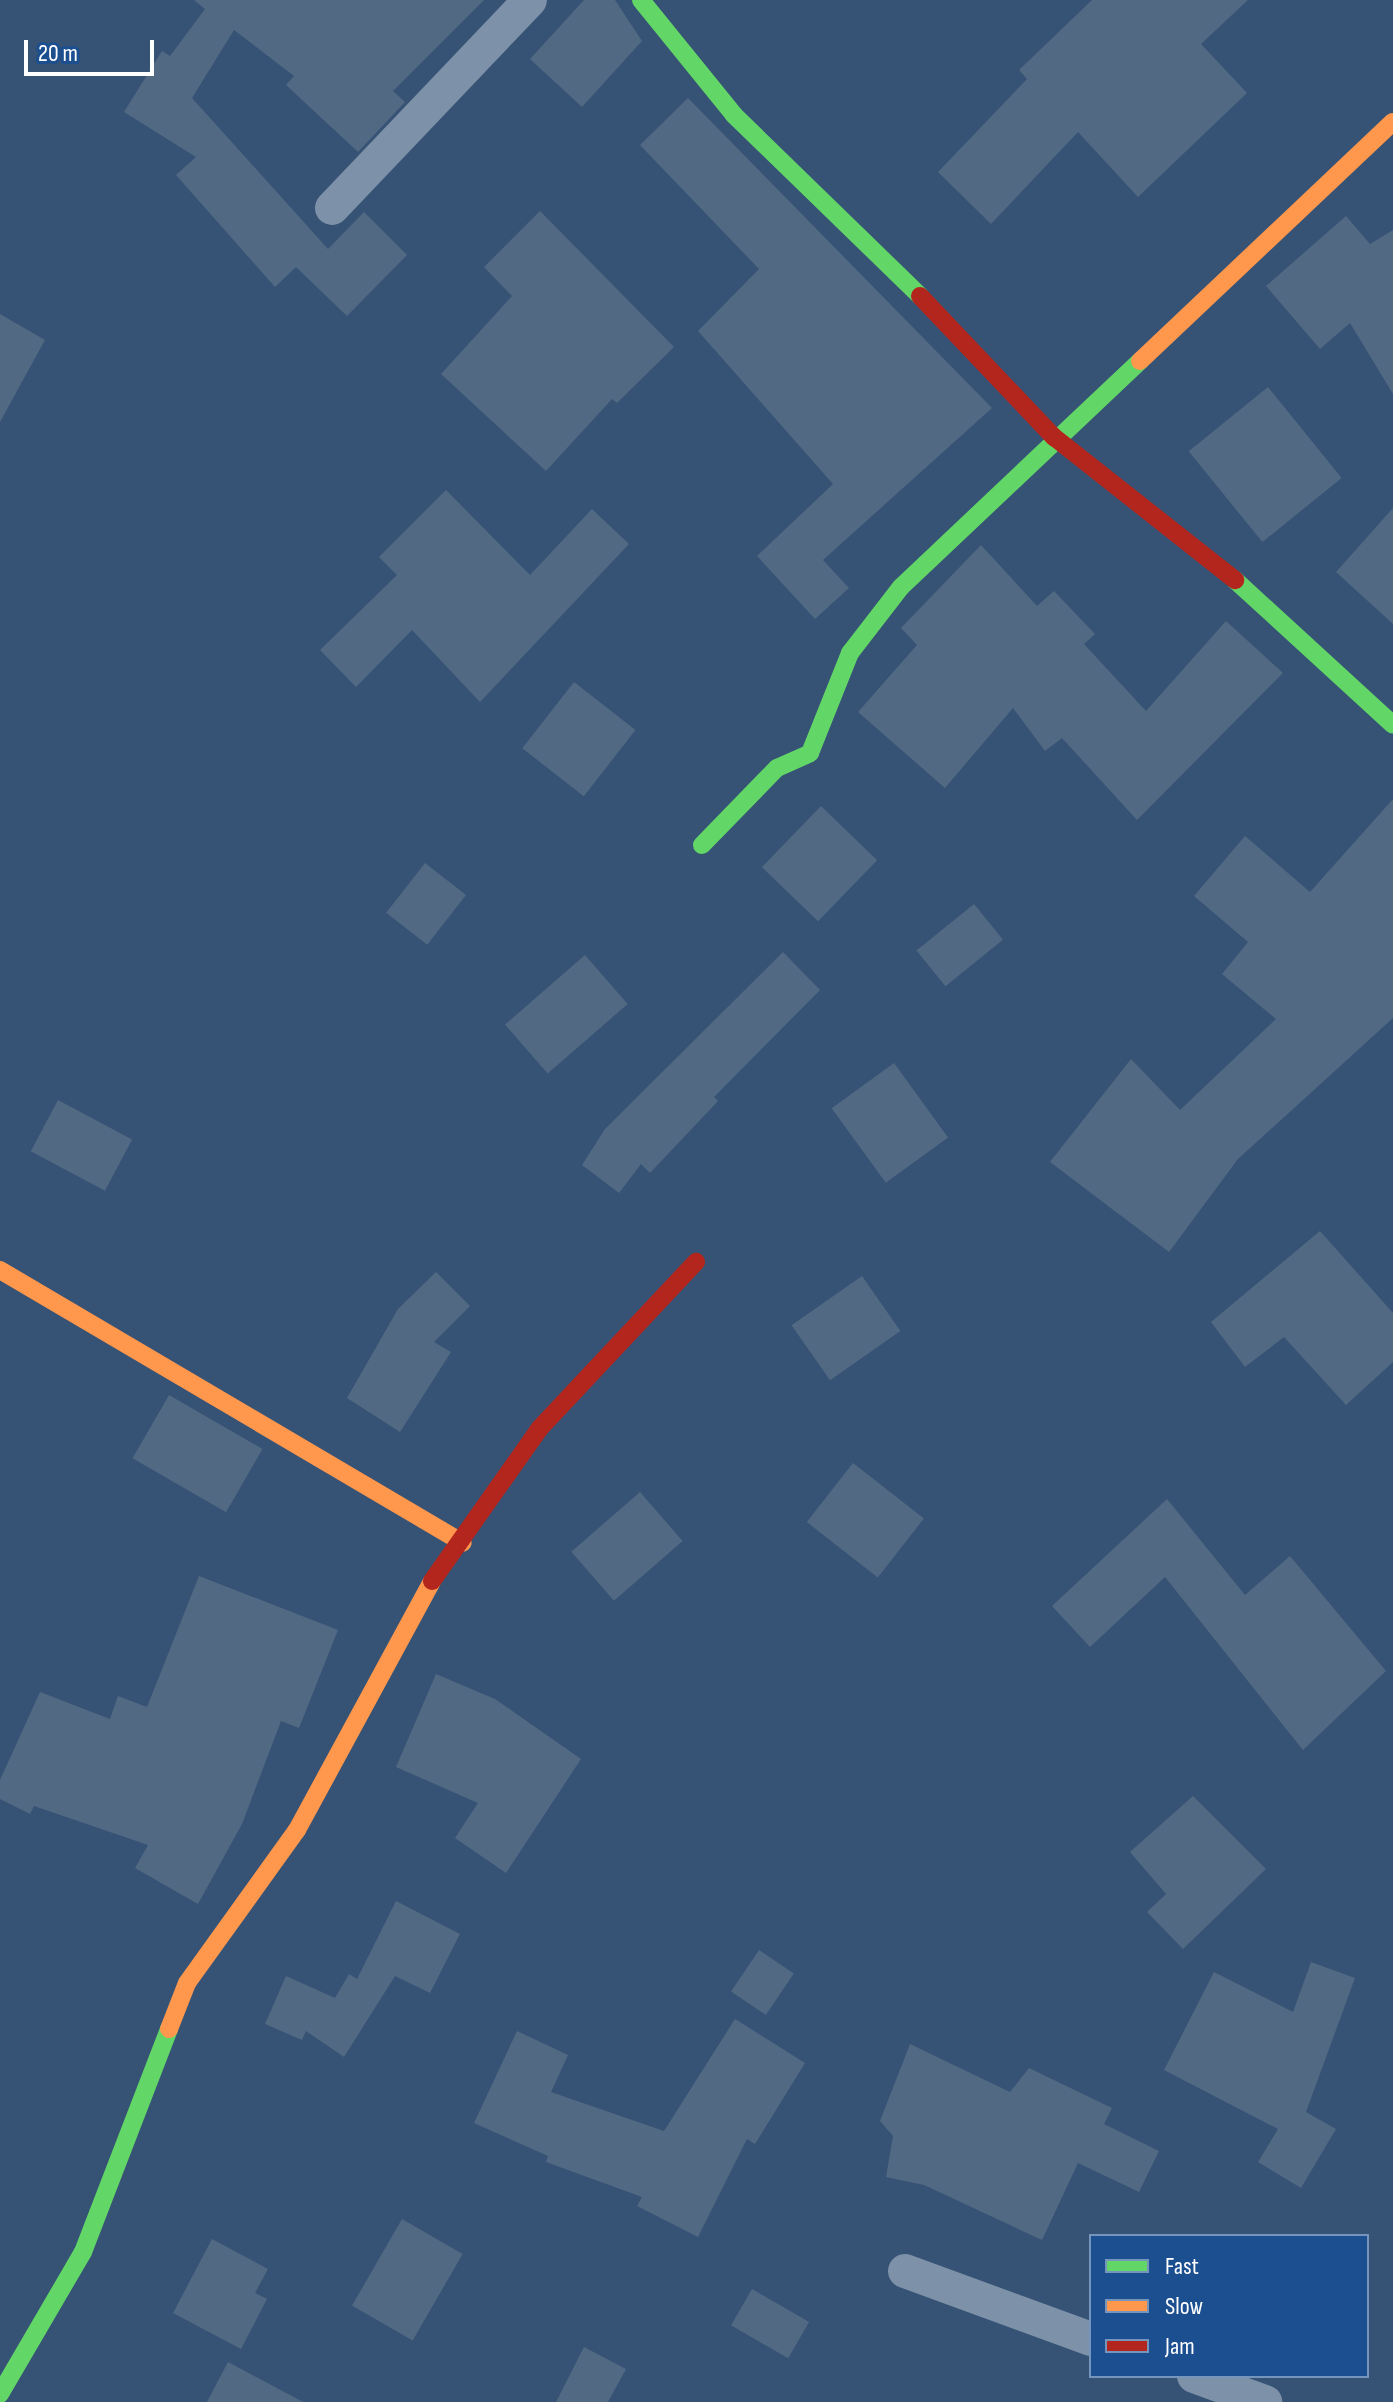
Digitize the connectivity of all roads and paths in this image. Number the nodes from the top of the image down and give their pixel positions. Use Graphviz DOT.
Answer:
graph roads {
  1 [pos="530,0"];
  2 [pos="641,0"];
  3 [pos="1393,122"];
  4 [pos="332,208"];
  5 [pos="1054,437"];
  6 [pos="1393,725"];
  7 [pos="702,845"];
  8 [pos="696,1262"];
  9 [pos="0,1270"];
  10 [pos="463,1543"];
  11 [pos="905,2271"];
  12 [pos="1089,2338"];
  13 [pos="1199,2378"];
  14 [pos="0,2394"];
  15 [pos="1265,2402"];
  1 -- 4 [label="street"];
  2 -- 5 [label="street"];
  3 -- 5 [label="street"];
  5 -- 6 [label="street"];
  5 -- 7 [label="street"];
  8 -- 10 [label="street"];
  9 -- 10 [label="street"];
  10 -- 14 [label="street"];
  11 -- 12 [label="street"];
  13 -- 15 [label="street"];
}
